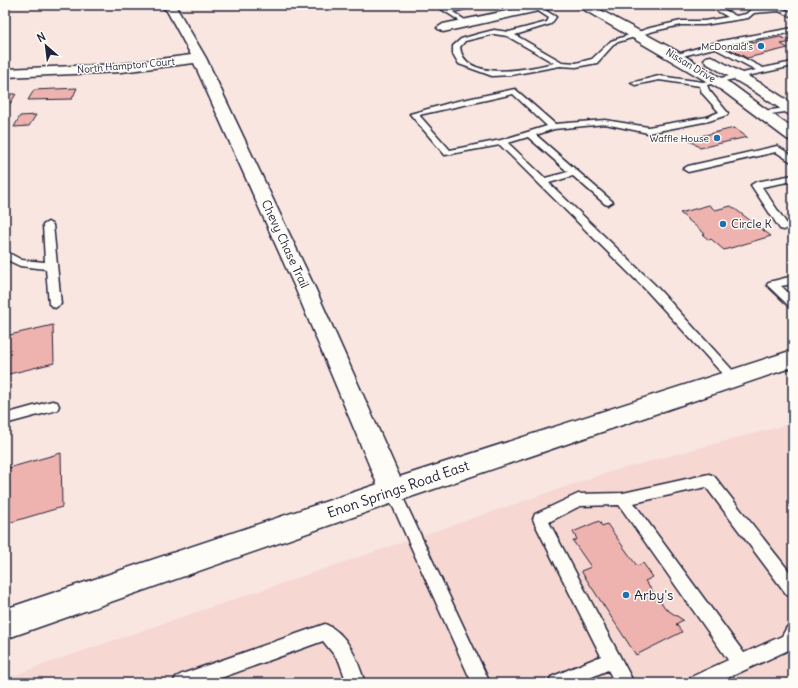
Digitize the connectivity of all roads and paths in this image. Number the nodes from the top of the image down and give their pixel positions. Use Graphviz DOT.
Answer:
graph roads {
  1 [pos="166,5"];
  2 [pos="438,5"];
  3 [pos="466,5"];
  4 [pos="478,5"];
  5 [pos="552,5"];
  6 [pos="582,5"];
  7 [pos="710,5"];
  8 [pos="772,5"];
  9 [pos="535,7"];
  10 [pos="447,8"];
  11 [pos="780,9"];
  12 [pos="793,15"];
  13 [pos="735,18"];
  14 [pos="466,23"];
  15 [pos="443,28"];
  16 [pos="638,28"];
  17 [pos="652,29"];
  18 [pos="793,30"];
  19 [pos="509,34"];
  20 [pos="715,46"];
  21 [pos="695,51"];
  22 [pos="675,56"];
  23 [pos="199,58"];
  24 [pos="560,64"];
  25 [pos="793,64"];
  26 [pos="760,70"];
  27 [pos="5,73"];
  28 [pos="737,75"];
  29 [pos="710,82"];
  30 [pos="634,83"];
  31 [pos="792,109"];
  32 [pos="763,113"];
  33 [pos="553,127"];
  34 [pos="530,134"];
  35 [pos="793,136"];
  36 [pos="502,142"];
  37 [pos="793,160"];
  38 [pos="688,169"];
  39 [pos="575,173"];
  40 [pos="793,178"];
  41 [pos="542,182"];
  42 [pos="766,200"];
  43 [pos="779,200"];
  44 [pos="608,202"];
  45 [pos="775,213"];
  46 [pos="788,213"];
  47 [pos="48,225"];
  48 [pos="784,227"];
  49 [pos="5,254"];
  50 [pos="51,266"];
  51 [pos="793,280"];
  52 [pos="793,303"];
  53 [pos="55,304"];
  54 [pos="793,358"];
  55 [pos="733,378"];
  56 [pos="52,406"];
  57 [pos="5,420"];
  58 [pos="393,490"];
  59 [pos="623,499"];
  60 [pos="793,589"];
  61 [pos="5,624"];
  62 [pos="793,633"];
  63 [pos="612,660"];
  64 [pos="741,663"];
  65 [pos="182,683"];
  66 [pos="356,683"];
  67 [pos="481,683"];
  68 [pos="558,683"];
  69 [pos="625,683"];
  70 [pos="697,683"];
  1 -- 23 [label="street, Chevy Chase Trail"];
  2 -- 10 [label="lane"];
  3 -- 10 [label="lane"];
  4 -- 10 [label="lane"];
  5 -- 9 [label="street"];
  6 -- 16 [label="street, Nissan Drive"];
  7 -- 13 [label="lane"];
  8 -- 11 [label="lane"];
  9 -- 14 [label="street"];
  9 -- 19 [label="lane"];
  10 -- 14 [label="lane"];
  11 -- 12 [label="lane"];
  11 -- 13 [label="lane"];
  13 -- 17 [label="lane"];
  14 -- 15 [label="street"];
  16 -- 17 [label="street, Nissan Drive"];
  16 -- 22 [label="street, Nissan Drive"];
  16 -- 24 [label="lane"];
  17 -- 21 [label="street, Nissan Drive"];
  18 -- 20 [label="lane"];
  19 -- 24 [label="lane"];
  19 -- 24 [label="lane"];
  20 -- 21 [label="lane"];
  20 -- 26 [label="lane"];
  21 -- 22 [label="lane"];
  21 -- 28 [label="street, Nissan Drive"];
  22 -- 29 [label="street, Nissan Drive"];
  23 -- 27 [label="street, North Hampton Court"];
  23 -- 58 [label="street, Chevy Chase Trail"];
  25 -- 26 [label="lane"];
  26 -- 28 [label="lane"];
  28 -- 29 [label="lane"];
  28 -- 31 [label="street, Nissan Drive"];
  29 -- 30 [label="lane"];
  29 -- 32 [label="street, Nissan Drive"];
  29 -- 33 [label="lane"];
  31 -- 32 [label="lane"];
  32 -- 35 [label="street, Nissan Drive"];
  33 -- 34 [label="lane"];
  33 -- 36 [label="lane"];
  34 -- 36 [label="lane"];
  34 -- 39 [label="lane"];
  36 -- 41 [label="lane"];
  37 -- 38 [label="lane"];
  39 -- 41 [label="lane"];
  39 -- 44 [label="lane"];
  40 -- 42 [label="lane"];
  41 -- 55 [label="lane"];
  42 -- 43 [label="lane"];
  42 -- 45 [label="lane"];
  45 -- 46 [label="lane"];
  45 -- 48 [label="lane"];
  47 -- 50 [label="lane"];
  49 -- 50 [label="lane"];
  50 -- 53 [label="lane"];
  51 -- 52 [label="lane"];
  54 -- 55 [label="street, Enon Springs Road East"];
  55 -- 58 [label="street, Enon Springs Road East"];
  56 -- 57 [label="lane"];
  58 -- 61 [label="street, Enon Springs Road East"];
  58 -- 67 [label="lane"];
  59 -- 60 [label="lane"];
  59 -- 63 [label="lane"];
  59 -- 64 [label="lane"];
  62 -- 64 [label="lane"];
  63 -- 68 [label="lane"];
  63 -- 69 [label="lane"];
  64 -- 70 [label="lane"];
  65 -- 66 [label="lane"];
}
